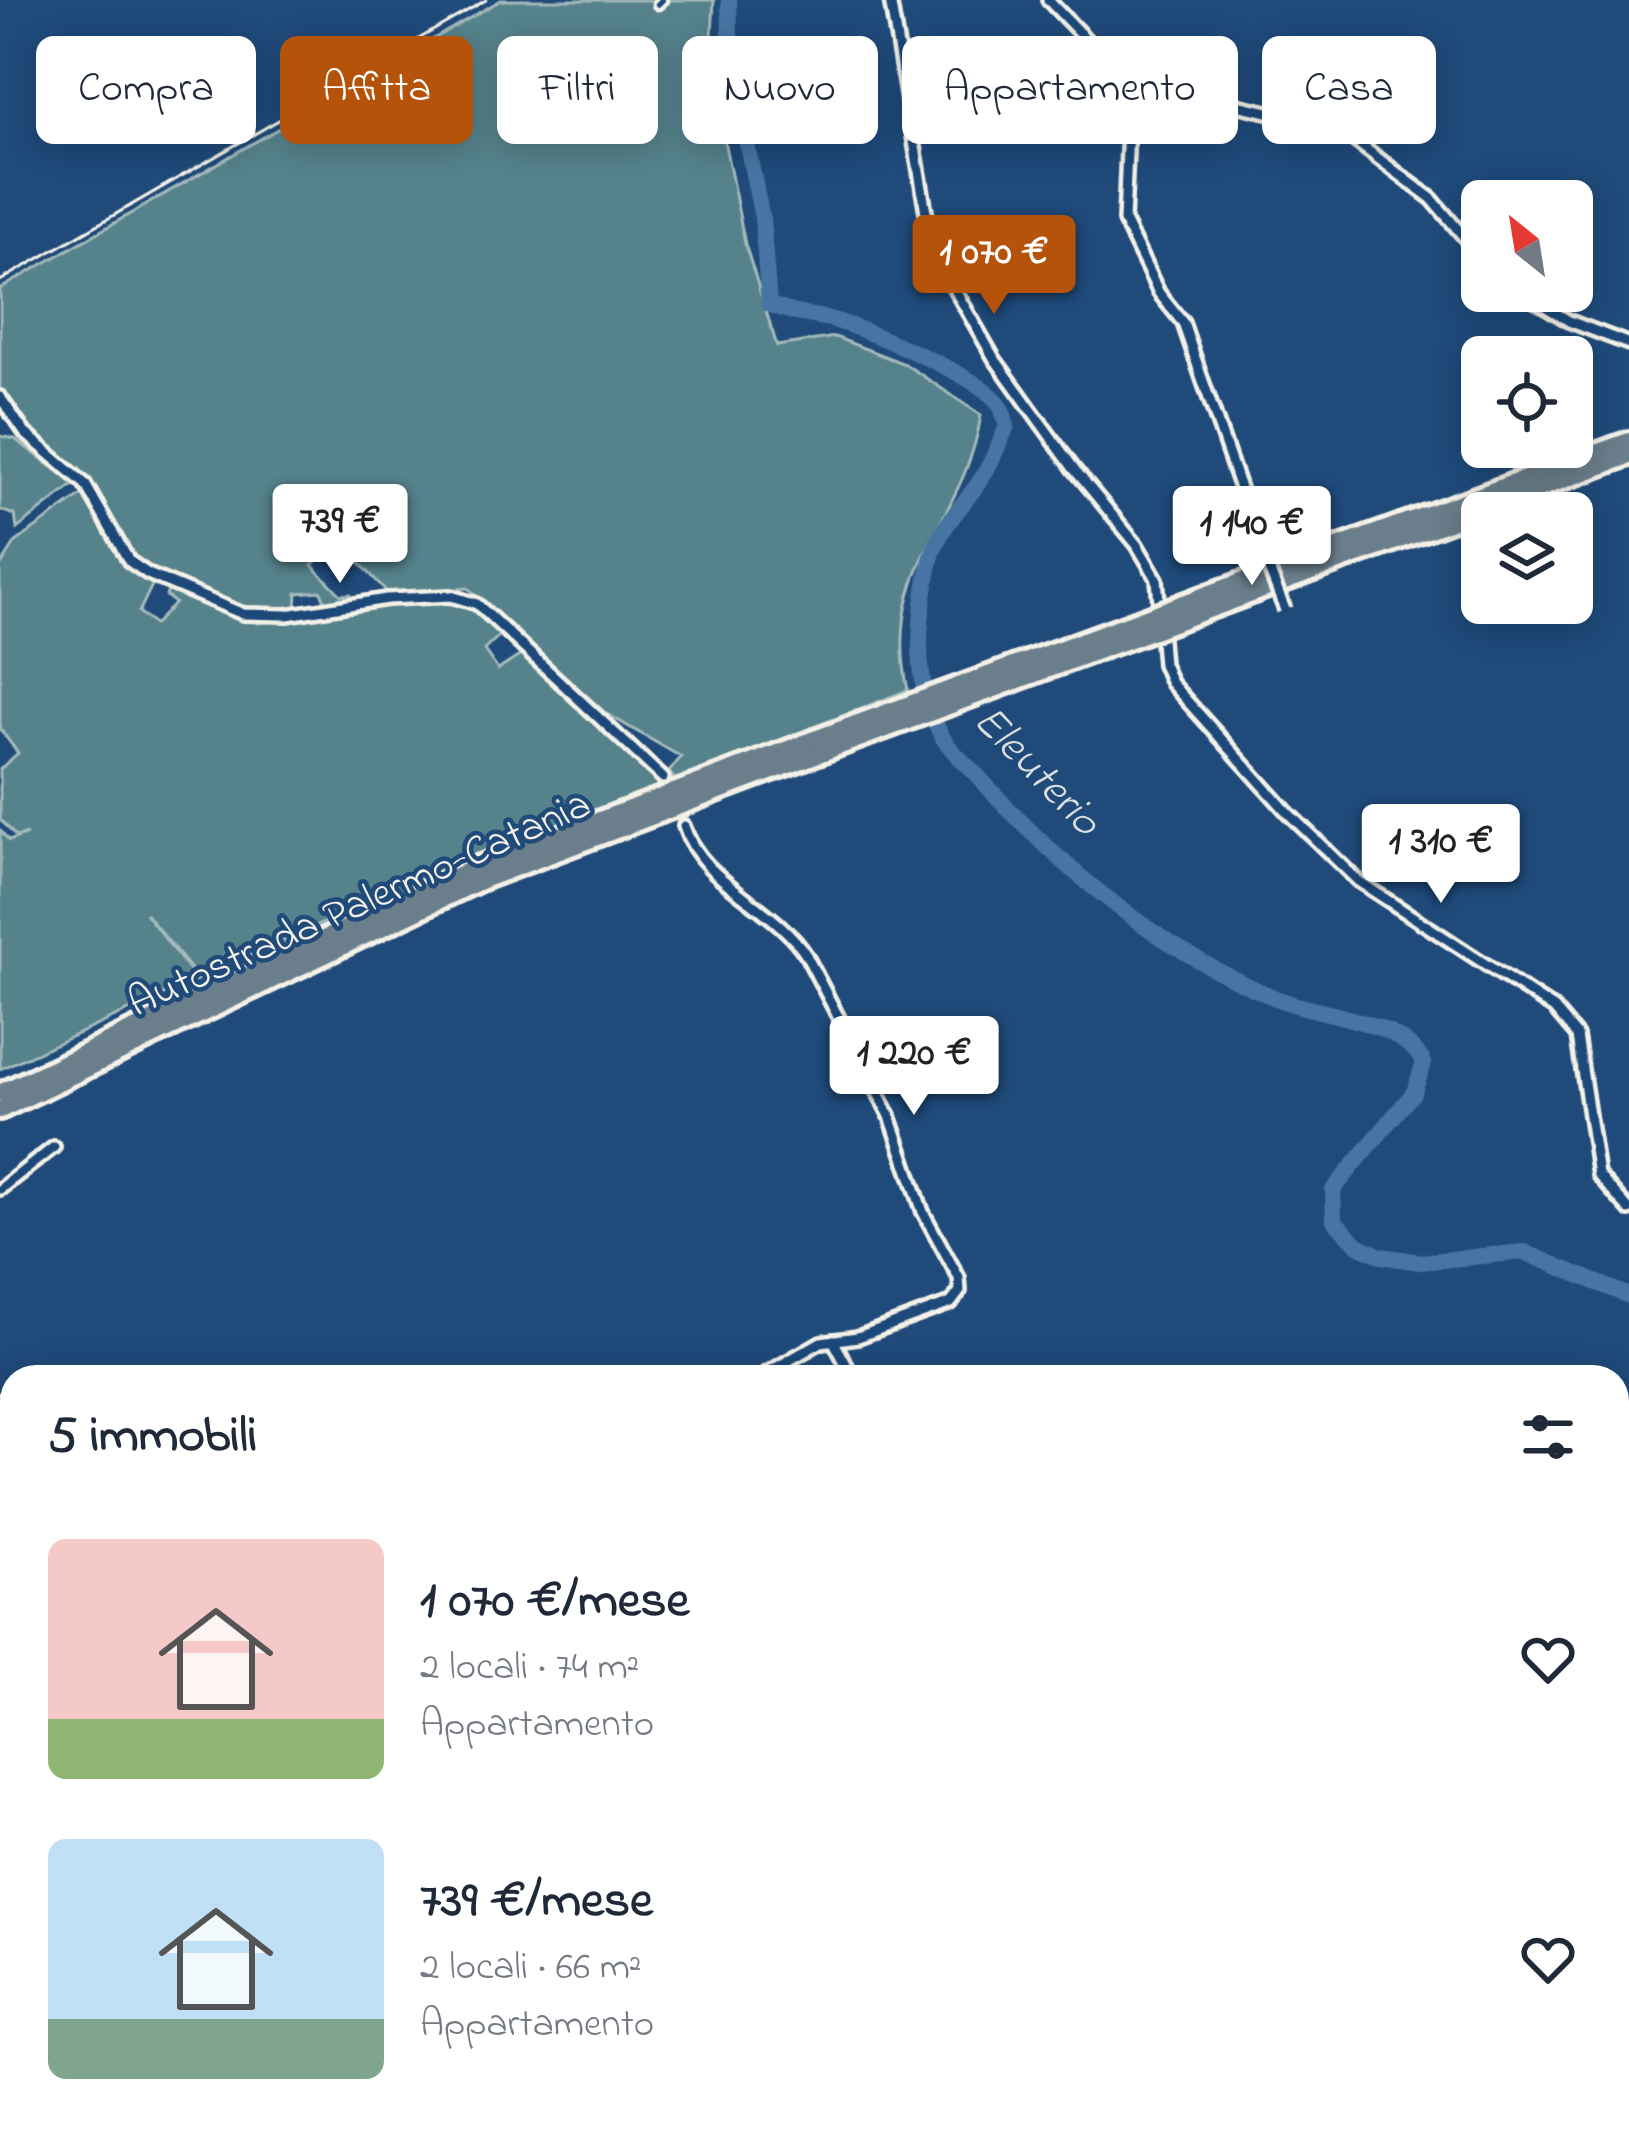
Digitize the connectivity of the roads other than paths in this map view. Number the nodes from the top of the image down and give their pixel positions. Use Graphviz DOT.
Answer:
graph roads {
  1 [pos="890,0"];
  2 [pos="1048,0"];
  3 [pos="1083,36"];
  4 [pos="1238,105"];
  5 [pos="1128,144"];
  6 [pos="1461,233"];
  7 [pos="1554,312"];
  8 [pos="1629,344"];
  9 [pos="0,397"];
  10 [pos="1629,441"];
  11 [pos="1629,456"];
  12 [pos="1213,600"];
  13 [pos="1286,610"];
  14 [pos="818,746"];
  15 [pos="663,778"];
  16 [pos="684,826"];
  17 [pos="0,1093"];
  18 [pos="0,1110"];
  19 [pos="55,1147"];
  20 [pos="0,1189"];
  21 [pos="1629,1210"];
  22 [pos="833,1340"];
  23 [pos="784,1365"];
  24 [pos="847,1365"];
  1 -- 21 [label="street"];
  2 -- 3 [label="street"];
  4 -- 6 [label="street"];
  5 -- 13 [label="street, bridge"];
  7 -- 8 [label="street"];
  9 -- 15 [label="street"];
  10 -- 12 [label="highway"];
  11 -- 12 [label="highway"];
  12 -- 14 [label="highway, bridge"];
  14 -- 17 [label="highway, Autostrada Palermo-Catania"];
  14 -- 18 [label="highway, Autostrada Palermo-Catania"];
  16 -- 22 [label="street"];
  19 -- 20 [label="street"];
  22 -- 23 [label="street"];
  22 -- 24 [label="street"];
}
